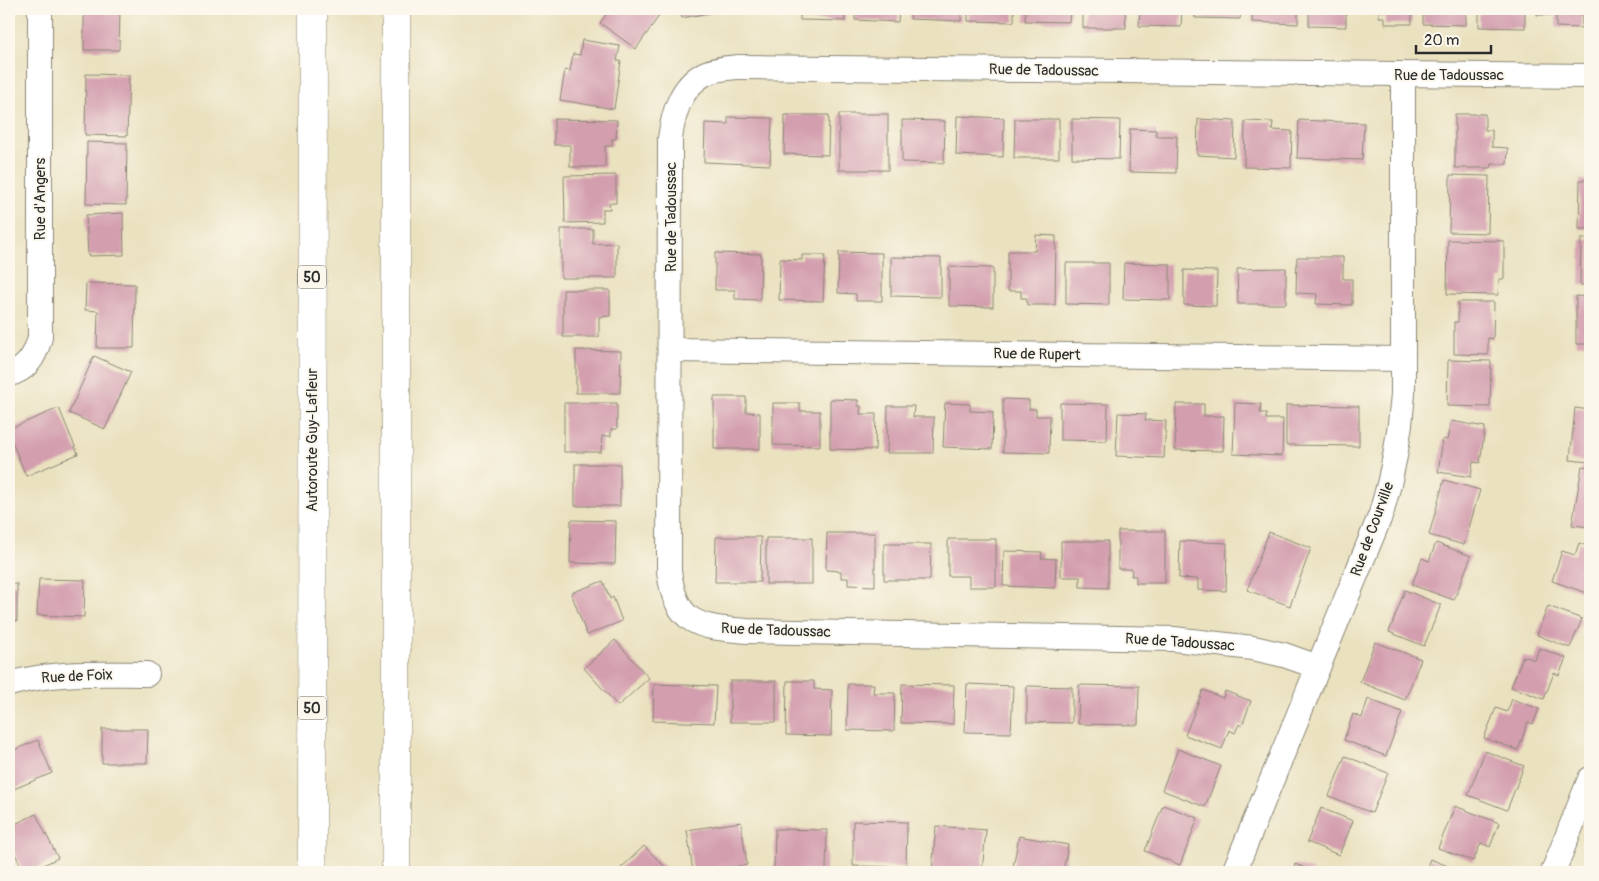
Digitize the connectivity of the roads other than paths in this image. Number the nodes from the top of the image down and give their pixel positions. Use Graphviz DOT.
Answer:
graph roads {
  1 [pos="40,9"];
  2 [pos="313,9"];
  3 [pos="396,9"];
  4 [pos="1404,74"];
  5 [pos="1590,76"];
  6 [pos="671,350"];
  7 [pos="1403,359"];
  8 [pos="9,374"];
  9 [pos="1318,667"];
  10 [pos="147,674"];
  11 [pos="9,684"];
  12 [pos="1590,779"];
  13 [pos="1581,832"];
  14 [pos="312,872"];
  15 [pos="396,872"];
  16 [pos="1234,872"];
  17 [pos="1553,872"];
  1 -- 8 [label="street, Rue d'Angers"];
  2 -- 14 [label="highway, Autoroute Guy-Lafleur / 50"];
  3 -- 15 [label="highway"];
  4 -- 5 [label="street, Rue de Tadoussac"];
  4 -- 6 [label="street, Rue de Tadoussac"];
  4 -- 7 [label="street, Rue de Courville"];
  6 -- 7 [label="street, Rue de Rupert"];
  6 -- 9 [label="street, Rue de Tadoussac"];
  7 -- 9 [label="street, Rue de Courville"];
  9 -- 16 [label="street, Rue de Courville"];
  10 -- 11 [label="street, Rue de Foix"];
  12 -- 13 [label="street"];
  13 -- 17 [label="street"];
}
